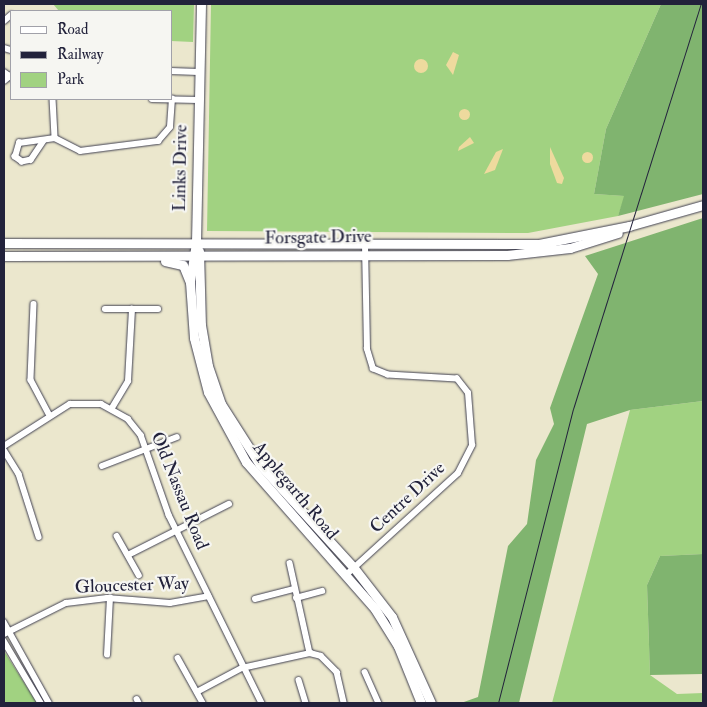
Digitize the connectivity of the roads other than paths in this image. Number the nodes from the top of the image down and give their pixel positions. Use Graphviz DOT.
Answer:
graph roads {
  1 [pos="200,4"];
  2 [pos="172,71"];
  3 [pos="198,72"];
  4 [pos="8,75"];
  5 [pos="4,81"];
  6 [pos="172,99"];
  7 [pos="53,100"];
  8 [pos="172,100"];
  9 [pos="198,100"];
  10 [pos="55,138"];
  11 [pos="44,142"];
  12 [pos="703,205"];
  13 [pos="4,242"];
  14 [pos="196,243"];
  15 [pos="365,249"];
  16 [pos="4,256"];
  17 [pos="198,256"];
  18 [pos="128,257"];
  19 [pos="190,282"];
  20 [pos="34,304"];
  21 [pos="105,309"];
  22 [pos="132,309"];
  23 [pos="158,309"];
  24 [pos="112,408"];
  25 [pos="49,414"];
  26 [pos="177,437"];
  27 [pos="4,446"];
  28 [pos="4,450"];
  29 [pos="147,451"];
  30 [pos="102,466"];
  31 [pos="229,504"];
  32 [pos="178,533"];
  33 [pos="117,536"];
  34 [pos="39,537"];
  35 [pos="128,555"];
  36 [pos="290,563"];
  37 [pos="354,568"];
  38 [pos="346,574"];
  39 [pos="139,575"];
  40 [pos="294,589"];
  41 [pos="322,591"];
  42 [pos="208,596"];
  43 [pos="110,598"];
  44 [pos="296,598"];
  45 [pos="254,599"];
  46 [pos="4,622"];
  47 [pos="6,633"];
  48 [pos="4,641"];
  49 [pos="310,653"];
  50 [pos="107,655"];
  51 [pos="178,658"];
  52 [pos="242,668"];
  53 [pos="365,672"];
  54 [pos="299,680"];
  55 [pos="197,692"];
  56 [pos="41,703"];
  57 [pos="49,703"];
  58 [pos="203,703"];
  59 [pos="262,703"];
  60 [pos="306,703"];
  61 [pos="344,703"];
  62 [pos="379,703"];
  63 [pos="421,703"];
  64 [pos="431,703"];
  1 -- 3 [label="main road, Links Drive"];
  2 -- 3 [label="street"];
  3 -- 9 [label="main road, Links Drive"];
  4 -- 5 [label="street"];
  6 -- 9 [label="street"];
  7 -- 10 [label="street"];
  8 -- 10 [label="street"];
  9 -- 14 [label="main road, Links Drive"];
  10 -- 11 [label="street"];
  11 -- 11 [label="street"];
  12 -- 15 [label="main road, Forsgate Drive"];
  13 -- 14 [label="main road, Forsgate Drive"];
  14 -- 15 [label="main road, Forsgate Drive"];
  14 -- 17 [label="main road, Applegarth Road"];
  15 -- 17 [label="main road, Forsgate Drive"];
  15 -- 37 [label="street, Centre Drive"];
  16 -- 18 [label="main road, Forsgate Drive"];
  17 -- 18 [label="main road, Forsgate Drive"];
  17 -- 19 [label="main road, Applegarth Road"];
  17 -- 37 [label="main road, Applegarth Road"];
  18 -- 19 [label="main road"];
  19 -- 38 [label="main road, Applegarth Road"];
  20 -- 25 [label="street"];
  21 -- 22 [label="street"];
  22 -- 23 [label="street"];
  22 -- 24 [label="street"];
  24 -- 25 [label="street, Old Nassau Road"];
  24 -- 29 [label="street, Old Nassau Road"];
  25 -- 27 [label="street, Old Nassau Road"];
  26 -- 29 [label="street"];
  28 -- 34 [label="street"];
  29 -- 30 [label="street"];
  29 -- 32 [label="street, Old Nassau Road"];
  31 -- 32 [label="street"];
  32 -- 35 [label="street"];
  32 -- 42 [label="street, Old Nassau Road"];
  33 -- 35 [label="street"];
  35 -- 39 [label="street"];
  36 -- 40 [label="street"];
  37 -- 38 [label="street, Centre Drive"];
  37 -- 64 [label="main road, Applegarth Road"];
  38 -- 63 [label="main road, Applegarth Road"];
  40 -- 44 [label="street"];
  40 -- 45 [label="street"];
  41 -- 44 [label="street"];
  42 -- 43 [label="street, Gloucester Way"];
  42 -- 52 [label="street, Old Nassau Road"];
  43 -- 47 [label="street, Gloucester Way"];
  43 -- 50 [label="street"];
  44 -- 49 [label="street"];
  46 -- 47 [label="street"];
  47 -- 57 [label="street"];
  48 -- 56 [label="street"];
  49 -- 52 [label="street"];
  49 -- 61 [label="street"];
  51 -- 55 [label="street"];
  52 -- 55 [label="street"];
  52 -- 59 [label="street, Old Nassau Road"];
  53 -- 62 [label="street"];
  54 -- 60 [label="street"];
  55 -- 58 [label="street"];
}
